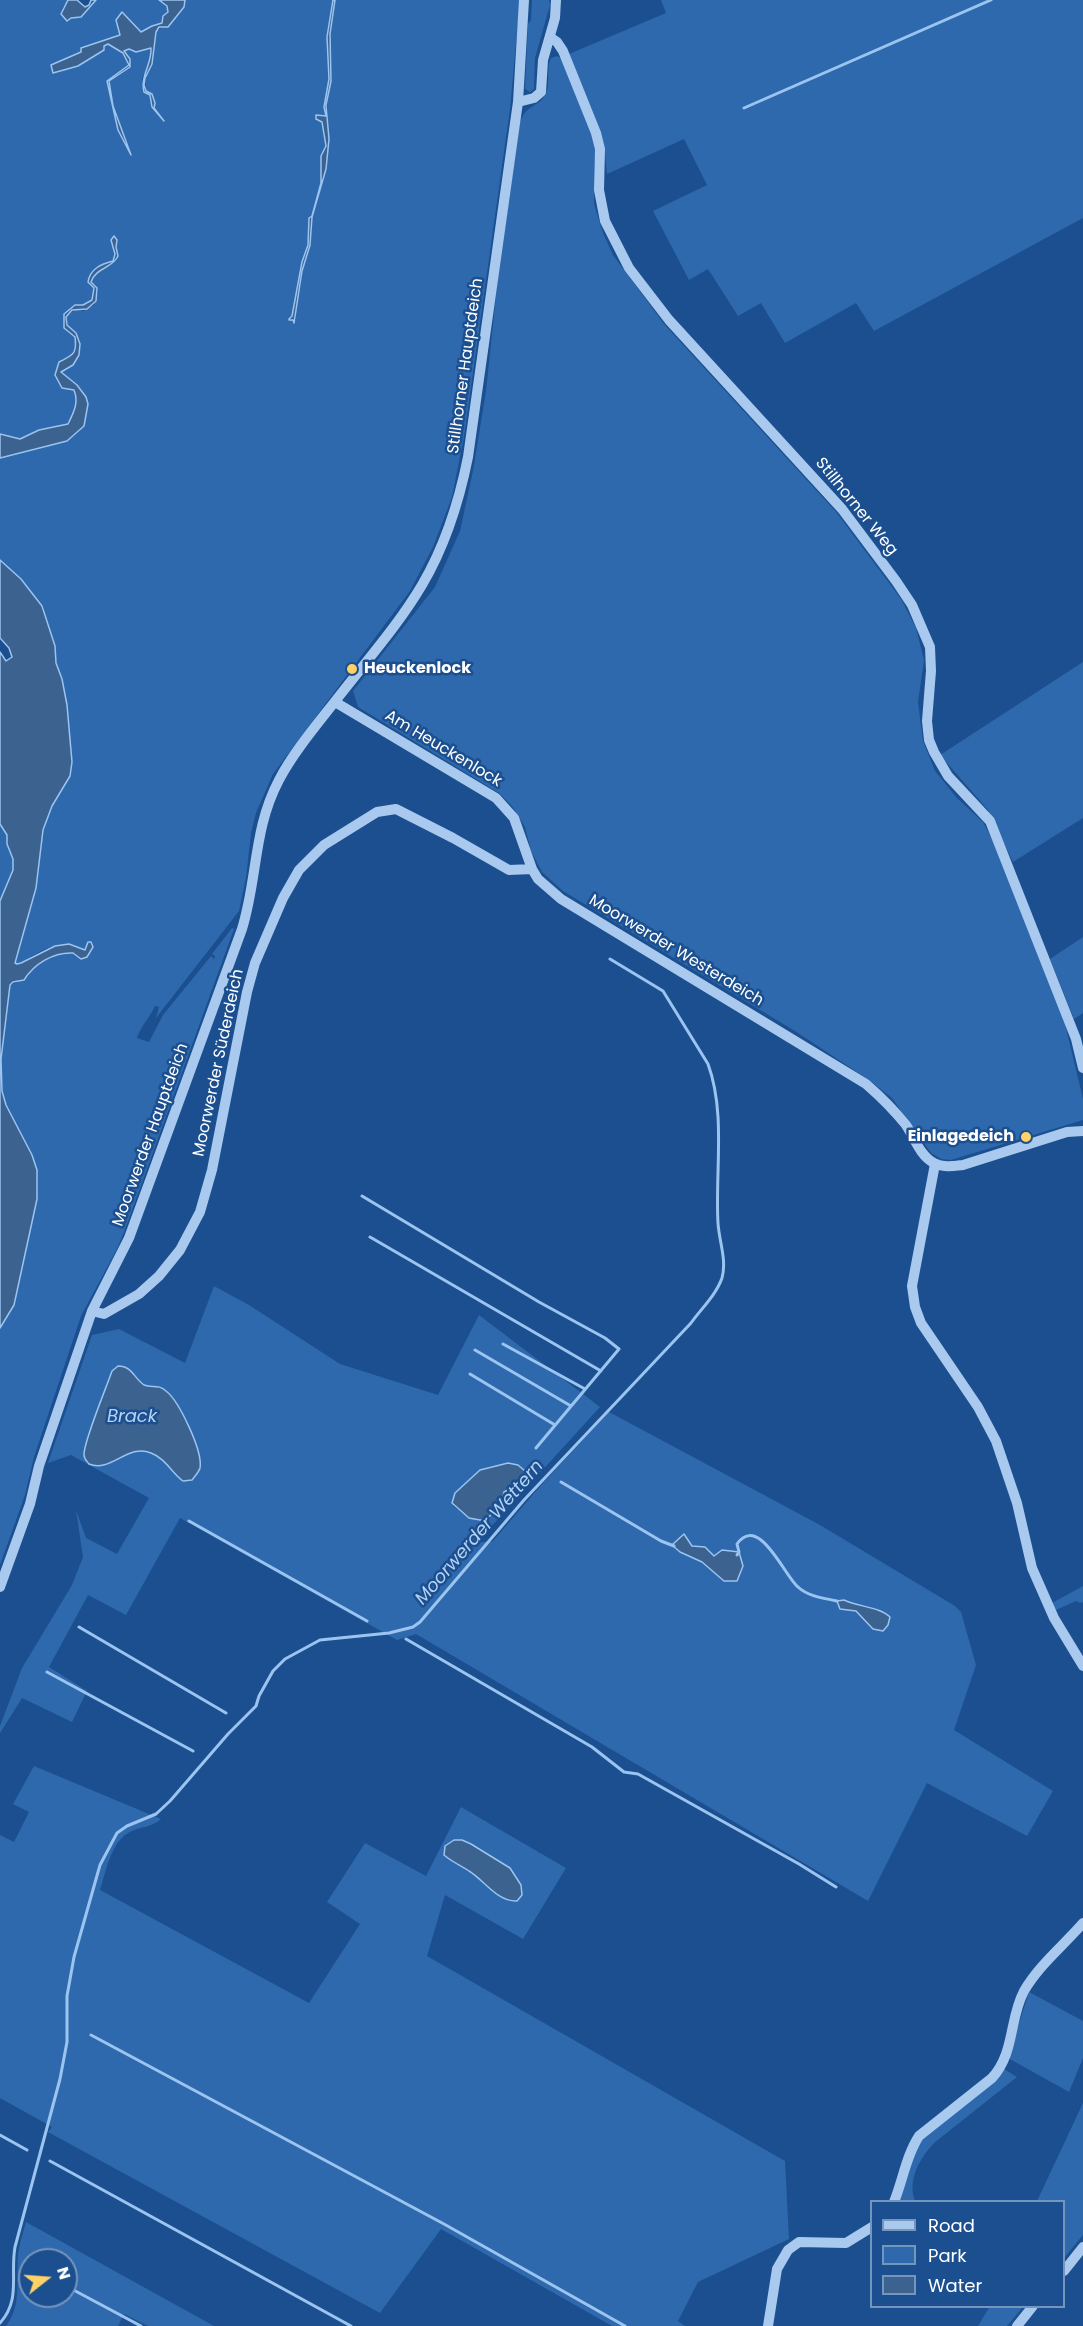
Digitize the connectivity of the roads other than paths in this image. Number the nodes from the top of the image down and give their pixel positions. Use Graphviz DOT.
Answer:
graph roads {
  1 [pos="524,0"];
  2 [pos="556,0"];
  3 [pos="549,37"];
  4 [pos="518,102"];
  5 [pos="335,702"];
  6 [pos="532,869"];
  7 [pos="1083,1068"];
  8 [pos="1083,1131"];
  9 [pos="934,1164"];
  10 [pos="92,1311"];
  11 [pos="0,1587"];
  12 [pos="1083,1666"];
  13 [pos="1083,1923"];
  14 [pos="895,2200"];
  15 [pos="870,2228"];
  16 [pos="1083,2247"];
  17 [pos="1065,2270"];
  18 [pos="1033,2308"];
  19 [pos="768,2326"];
  20 [pos="1017,2326"];
  1 -- 4 [label="street, Stillhorner Hauptdeich"];
  2 -- 3 [label="street"];
  3 -- 4 [label="street"];
  3 -- 7 [label="street, Stillhorner Weg"];
  4 -- 5 [label="street, Stillhorner Hauptdeich"];
  5 -- 6 [label="street, Am Heuckenlock"];
  5 -- 10 [label="street, Moorwerder Hauptdeich"];
  6 -- 9 [label="street, Moorwerder Westerdeich"];
  6 -- 10 [label="street, Moorwerder Süderdeich"];
  8 -- 9 [label="street"];
  9 -- 12 [label="street"];
  10 -- 11 [label="street, Moorwerder Hauptdeich"];
  13 -- 14 [label="street"];
  15 -- 19 [label="street"];
  16 -- 17 [label="street"];
  18 -- 20 [label="street"];
}
